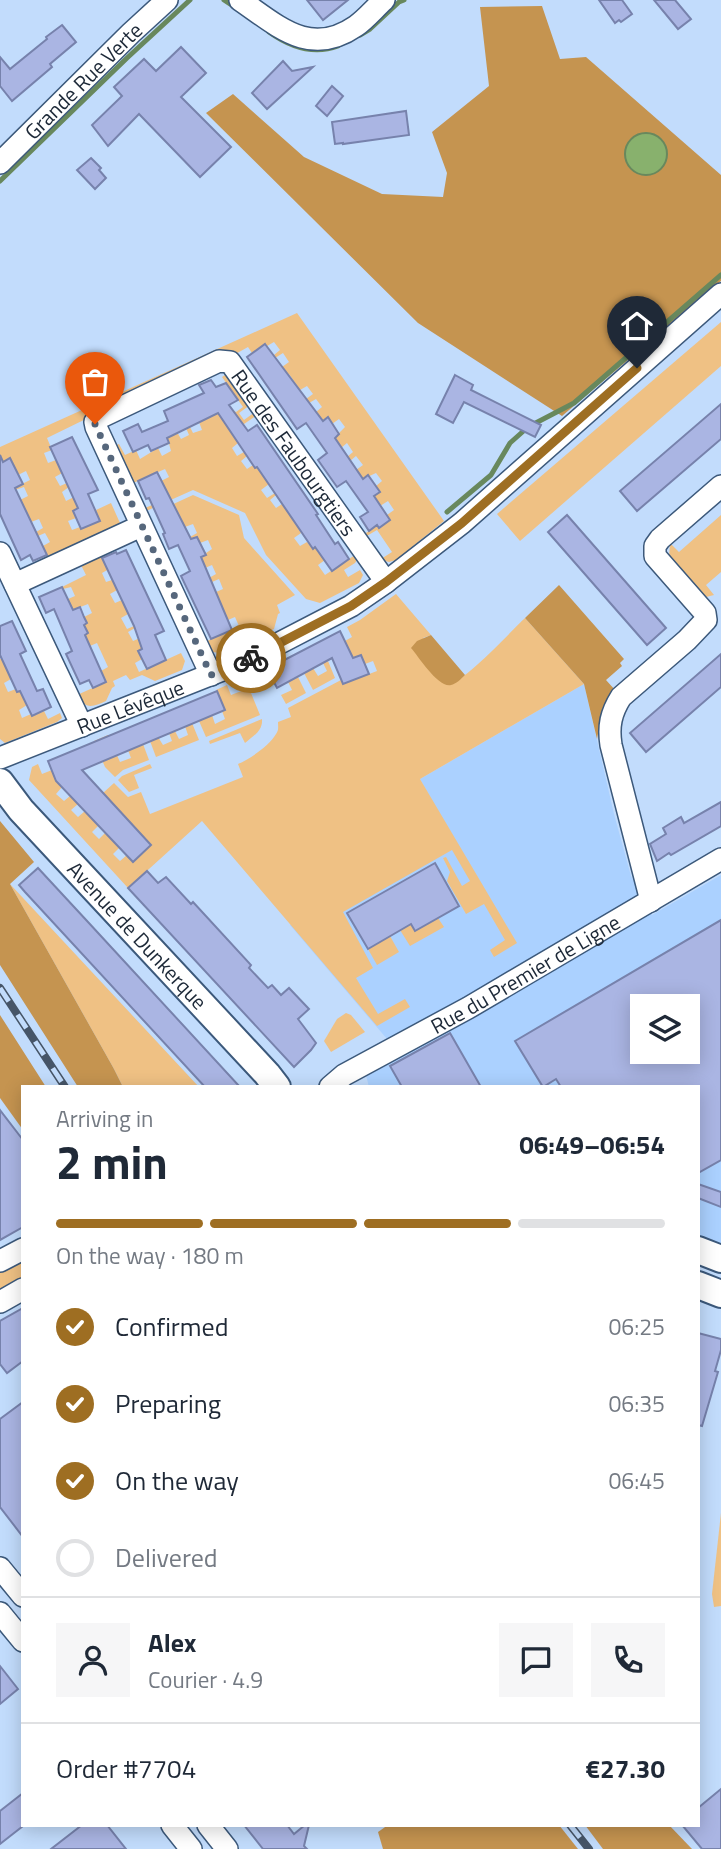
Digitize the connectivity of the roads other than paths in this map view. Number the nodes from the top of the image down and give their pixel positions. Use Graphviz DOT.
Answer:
graph roads {
  1 [pos="167,0"];
  2 [pos="240,0"];
  3 [pos="384,0"];
  4 [pos="0,163"];
  5 [pos="721,295"];
  6 [pos="721,486"];
  7 [pos="141,526"];
  8 [pos="0,553"];
  9 [pos="386,582"];
  10 [pos="15,584"];
  11 [pos="211,675"];
  12 [pos="82,726"];
  13 [pos="0,758"];
  14 [pos="0,782"];
  15 [pos="721,859"];
  16 [pos="651,901"];
  17 [pos="275,1085"];
  18 [pos="332,1085"];
  19 [pos="21,1250"];
  20 [pos="700,1252"];
  21 [pos="721,1259"];
  22 [pos="0,1261"];
  23 [pos="700,1286"];
  24 [pos="21,1290"];
  25 [pos="721,1294"];
  26 [pos="0,1302"];
  27 [pos="0,1568"];
  28 [pos="21,1594"];
  29 [pos="0,1613"];
  30 [pos="21,1638"];
  31 [pos="174,1827"];
  32 [pos="210,1827"];
  33 [pos="191,1849"];
  34 [pos="228,1849"];
  1 -- 4 [label="street, Grande Rue Verte"];
  2 -- 3 [label="street"];
  5 -- 9 [label="street, Rue Lévêque"];
  6 -- 16 [label="street"];
  7 -- 9 [label="street, Rue des Faubourgtiers"];
  7 -- 10 [label="street"];
  7 -- 11 [label="street, Rue des Faubourgtiers"];
  8 -- 10 [label="street"];
  9 -- 11 [label="street, Rue Lévêque"];
  10 -- 12 [label="street"];
  11 -- 12 [label="street, Rue Lévêque"];
  12 -- 13 [label="street, Rue Lévêque"];
  14 -- 17 [label="main road, Avenue de Dunkerque"];
  15 -- 16 [label="street, Rue du Premier de Ligne"];
  16 -- 18 [label="street, Rue du Premier de Ligne"];
  19 -- 22 [label="street"];
  20 -- 21 [label="main road"];
  23 -- 25 [label="main road"];
  24 -- 26 [label="street"];
  27 -- 28 [label="street"];
  29 -- 30 [label="street"];
  31 -- 33 [label="street"];
  32 -- 34 [label="street"];
}
